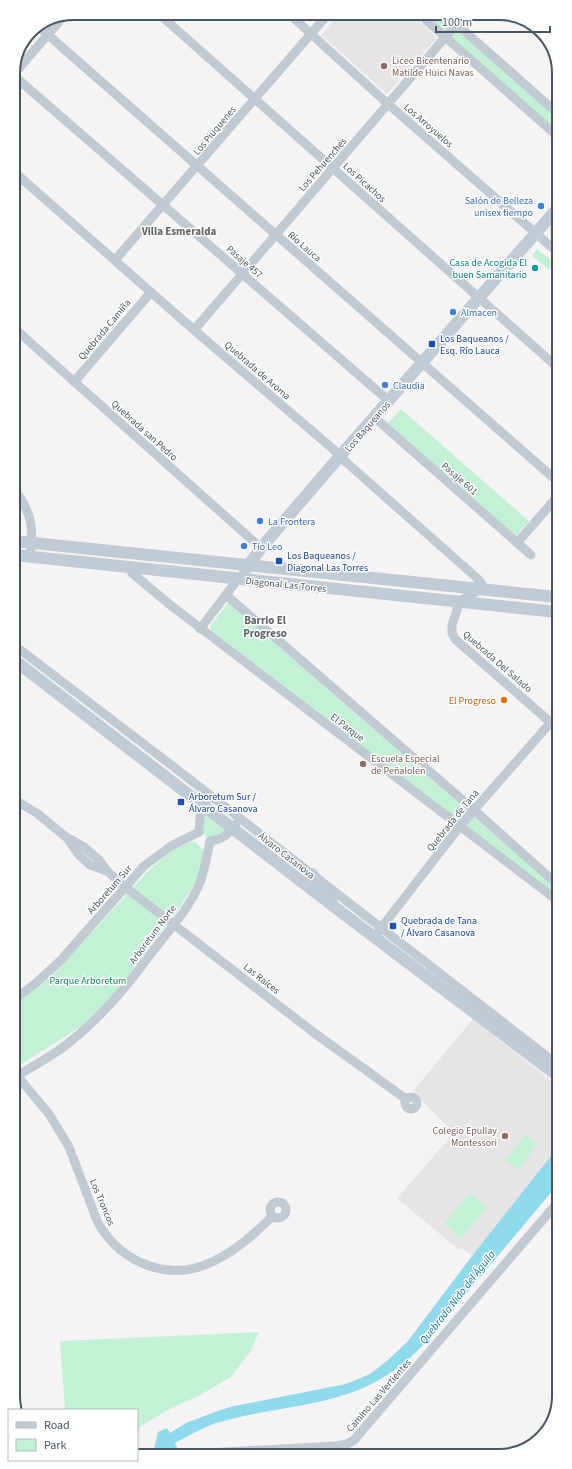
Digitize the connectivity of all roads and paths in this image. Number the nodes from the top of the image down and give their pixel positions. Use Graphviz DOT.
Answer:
graph roads {
  1 [pos="166,20"];
  2 [pos="296,20"];
  3 [pos="323,20"];
  4 [pos="427,20"];
  5 [pos="452,20"];
  6 [pos="460,20"];
  7 [pos="59,22"];
  8 [pos="457,24"];
  9 [pos="42,30"];
  10 [pos="311,34"];
  11 [pos="48,35"];
  12 [pos="446,36"];
  13 [pos="21,66"];
  14 [pos="20,81"];
  15 [pos="254,98"];
  16 [pos="388,104"];
  17 [pos="552,108"];
  18 [pos="552,131"];
  19 [pos="198,166"];
  20 [pos="333,168"];
  21 [pos="20,177"];
  22 [pos="164,205"];
  23 [pos="552,215"];
  24 [pos="536,233"];
  25 [pos="275,235"];
  26 [pos="552,248"];
  27 [pos="116,260"];
  28 [pos="242,273"];
  29 [pos="151,292"];
  30 [pos="479,298"];
  31 [pos="194,330"];
  32 [pos="20,333"];
  33 [pos="422,363"];
  34 [pos="552,363"];
  35 [pos="74,382"];
  36 [pos="389,401"];
  37 [pos="374,417"];
  38 [pos="340,456"];
  39 [pos="552,477"];
  40 [pos="20,497"];
  41 [pos="552,503"];
  42 [pos="20,542"];
  43 [pos="32,543"];
  44 [pos="517,543"];
  45 [pos="261,548"];
  46 [pos="20,556"];
  47 [pos="531,556"];
  48 [pos="30,557"];
  49 [pos="248,565"];
  50 [pos="129,567"];
  51 [pos="238,579"];
  52 [pos="483,588"];
  53 [pos="226,594"];
  54 [pos="552,596"];
  55 [pos="460,601"];
  56 [pos="552,611"];
  57 [pos="200,629"];
  58 [pos="20,650"];
  59 [pos="20,664"];
  60 [pos="552,723"];
  61 [pos="552,727"];
  62 [pos="207,800"];
  63 [pos="20,803"];
  64 [pos="474,810"];
  65 [pos="240,818"];
  66 [pos="460,826"];
  67 [pos="233,828"];
  68 [pos="199,832"];
  69 [pos="210,841"];
  70 [pos="312,874"];
  71 [pos="552,880"];
  72 [pos="126,887"];
  73 [pos="552,896"];
  74 [pos="345,915"];
  75 [pos="174,924"];
  76 [pos="378,932"];
  77 [pos="20,996"];
  78 [pos="534,1058"];
  79 [pos="552,1060"];
  80 [pos="552,1062"];
  81 [pos="552,1072"];
  82 [pos="20,1073"];
  83 [pos="20,1080"];
  84 [pos="406,1100"];
  85 [pos="552,1207"];
  86 [pos="274,1216"];
  87 [pos="280,1449"];
  1 -- 15 [label="street, Los Picachos"];
  2 -- 10 [label="street, Los Arroyuelos"];
  3 -- 10 [label="street, Los Piuquenes"];
  4 -- 12 [label="street"];
  5 -- 8 [label="street"];
  6 -- 8 [label="street, Los Pehuenches"];
  7 -- 11 [label="street"];
  8 -- 12 [label="street, Los Pehuenches"];
  8 -- 17 [label="street"];
  9 -- 11 [label="street, Río Lauca"];
  10 -- 15 [label="street, Los Piuquenes"];
  10 -- 16 [label="street, Los Arroyuelos"];
  11 -- 13 [label="street"];
  11 -- 19 [label="street, Río Lauca"];
  12 -- 16 [label="street, Los Pehuenches"];
  12 -- 18 [label="street"];
  14 -- 22 [label="street, Pasaje 457"];
  15 -- 19 [label="street, Los Piuquenes"];
  15 -- 20 [label="street, Los Picachos"];
  16 -- 20 [label="street, Los Pehuenches"];
  16 -- 24 [label="street, Los Arroyuelos"];
  19 -- 22 [label="street, Los Piuquenes"];
  19 -- 25 [label="street, Río Lauca"];
  20 -- 25 [label="street, Los Pehuenches"];
  20 -- 30 [label="street, Los Picachos"];
  21 -- 27 [label="street, Quebrada de Aroma"];
  22 -- 27 [label="street, Los Piuquenes"];
  22 -- 28 [label="street, Pasaje 457"];
  23 -- 24 [label="main road, Los Baqueanos"];
  24 -- 26 [label="street, Los Arroyuelos"];
  24 -- 30 [label="main road, Los Baqueanos"];
  25 -- 28 [label="street, Los Pehuenches"];
  25 -- 33 [label="street, Río Lauca"];
  27 -- 29 [label="street, Quebrada de Aroma"];
  28 -- 31 [label="street, Los Pehuenches"];
  28 -- 36 [label="street, Pasaje 457"];
  29 -- 31 [label="street, Quebrada de Aroma"];
  29 -- 35 [label="street, Quebrada Camiña"];
  30 -- 33 [label="main road, Los Baqueanos"];
  30 -- 34 [label="street, Los Picachos"];
  31 -- 38 [label="street, Quebrada de Aroma"];
  32 -- 35 [label="street, Quebrada san Pedro"];
  33 -- 36 [label="main road, Los Baqueanos"];
  33 -- 39 [label="street, Río Lauca"];
  35 -- 45 [label="street, Quebrada san Pedro"];
  36 -- 37 [label="main road, Los Baqueanos"];
  37 -- 38 [label="main road, Los Baqueanos"];
  37 -- 44 [label="street, Pasaje 601"];
  38 -- 45 [label="main road, Los Baqueanos"];
  38 -- 52 [label="street, Quebrada de Aroma"];
  40 -- 43 [label="street"];
  41 -- 44 [label="street"];
  42 -- 43 [label="main road, Diagonal Las Torres"];
  43 -- 48 [label="street"];
  43 -- 49 [label="main road, Diagonal Las Torres"];
  44 -- 47 [label="street, Pasaje 601"];
  45 -- 49 [label="main road, Los Baqueanos"];
  46 -- 48 [label="main road, Diagonal Las Torres"];
  48 -- 50 [label="main road, Diagonal Las Torres"];
  49 -- 51 [label="main road, Los Baqueanos"];
  49 -- 52 [label="main road, Diagonal Las Torres"];
  50 -- 51 [label="main road, Diagonal Las Torres"];
  50 -- 57 [label="street, El Parque"];
  51 -- 53 [label="street, Los Baqueanos"];
  51 -- 55 [label="main road, Diagonal Las Torres"];
  52 -- 54 [label="main road, Diagonal Las Torres"];
  52 -- 55 [label="street"];
  53 -- 57 [label="street, Los Baqueanos"];
  53 -- 64 [label="street, El Parque"];
  55 -- 56 [label="main road, Diagonal Las Torres"];
  55 -- 60 [label="street, Quebrada Del Salado"];
  57 -- 66 [label="street, El Parque"];
  58 -- 62 [label="street, Álvaro Casanova"];
  59 -- 62 [label="main road, Álvaro Casanova"];
  61 -- 64 [label="street, Quebrada de Tana"];
  62 -- 65 [label="street, Álvaro Casanova"];
  62 -- 67 [label="main road, Álvaro Casanova"];
  62 -- 68 [label="street"];
  63 -- 72 [label="street, Las Raíces"];
  64 -- 66 [label="street, Quebrada de Tana"];
  64 -- 71 [label="street, El Parque"];
  65 -- 67 [label="street"];
  65 -- 70 [label="street, Álvaro Casanova"];
  66 -- 73 [label="street, El Parque"];
  66 -- 76 [label="street, Quebrada de Tana"];
  67 -- 69 [label="street"];
  67 -- 74 [label="main road, Álvaro Casanova"];
  68 -- 69 [label="street"];
  68 -- 72 [label="street, Arboretum Sur"];
  69 -- 75 [label="street, Arboretum Norte"];
  70 -- 74 [label="main road"];
  70 -- 76 [label="street, Álvaro Casanova"];
  72 -- 75 [label="street, Las Raíces"];
  72 -- 77 [label="street, Arboretum Sur"];
  74 -- 76 [label="main road, Álvaro Casanova"];
  75 -- 82 [label="street, Arboretum Norte"];
  75 -- 84 [label="street, Las Raíces"];
  76 -- 78 [label="main road, Álvaro Casanova"];
  76 -- 79 [label="street, Álvaro Casanova"];
  78 -- 80 [label="main road"];
  78 -- 81 [label="main road, Álvaro Casanova"];
  83 -- 86 [label="street, Los Troncos"];
  85 -- 87 [label="street, Camino Las Vertientes"];
}
